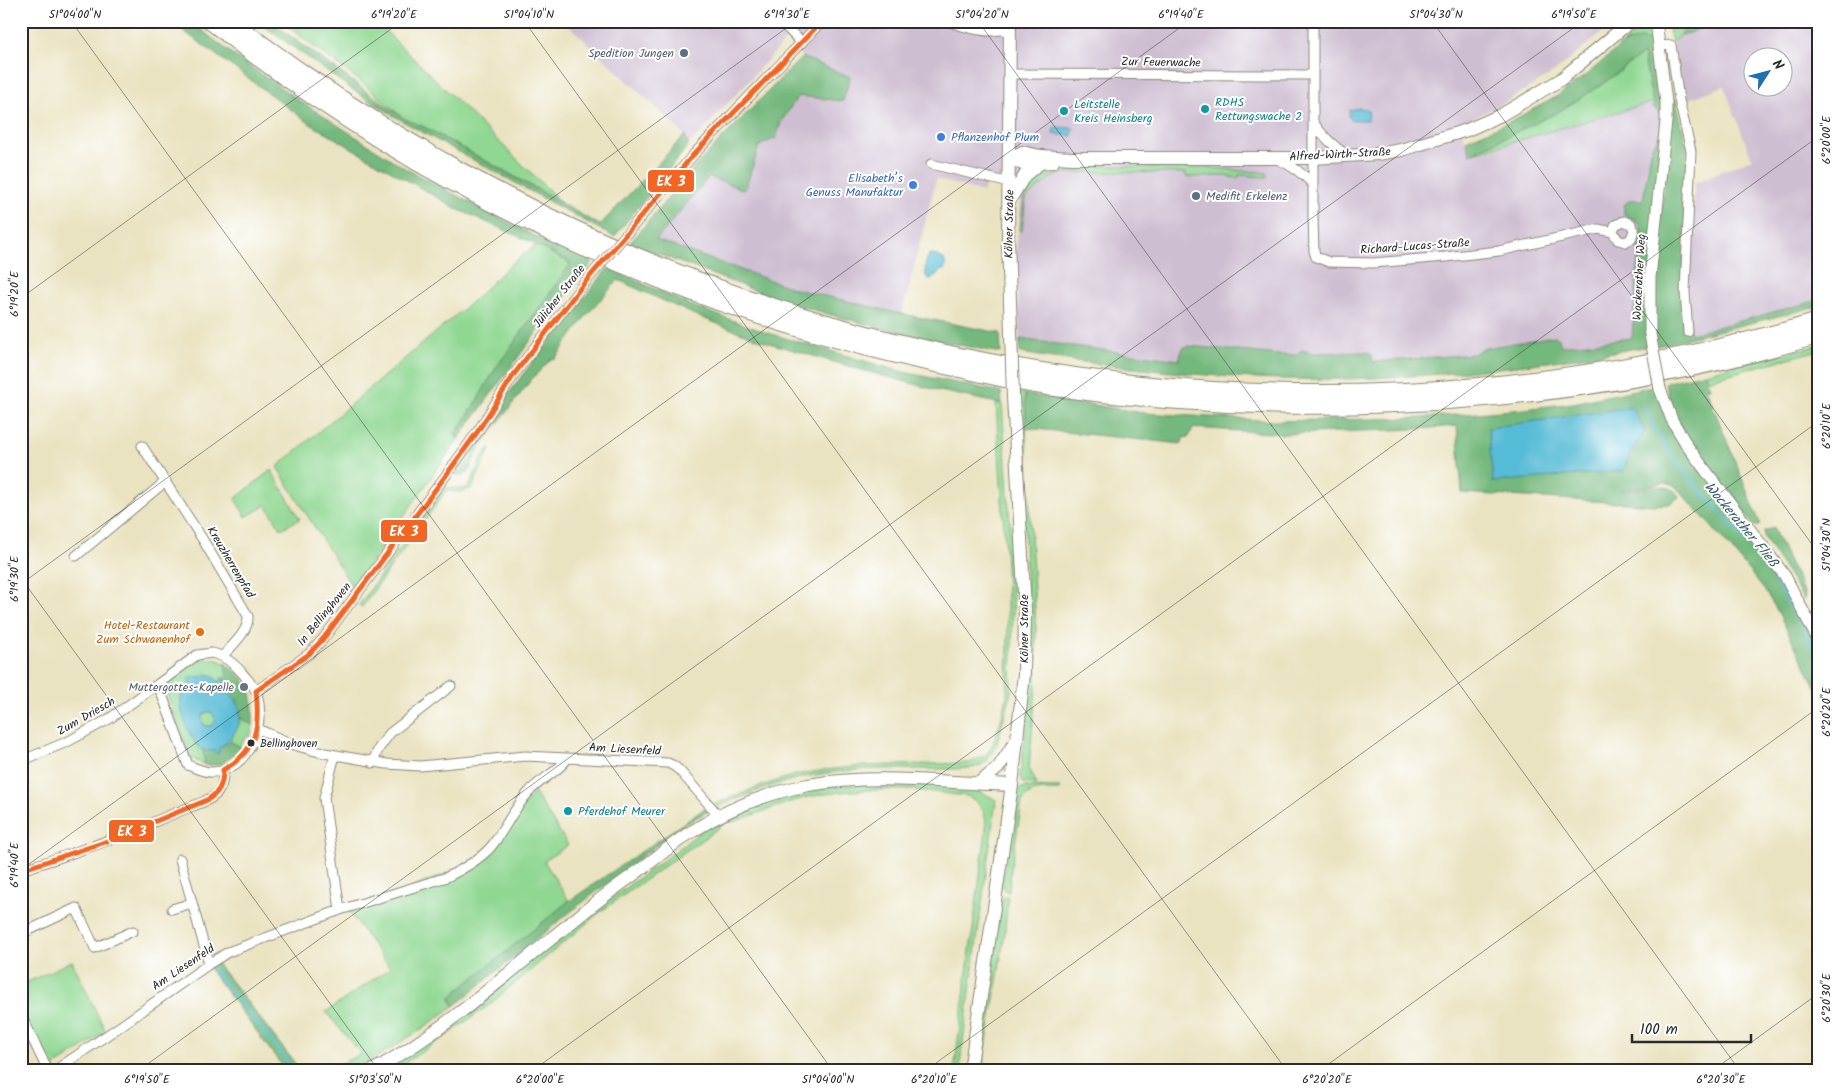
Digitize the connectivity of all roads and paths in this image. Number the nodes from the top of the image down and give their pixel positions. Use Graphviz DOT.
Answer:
graph roads {
  1 [pos="210,21"];
  2 [pos="232,21"];
  3 [pos="780,21"];
  4 [pos="822,21"];
  5 [pos="947,21"];
  6 [pos="1312,21"];
  7 [pos="1631,21"];
  8 [pos="1656,21"];
  9 [pos="1010,26"];
  10 [pos="801,42"];
  11 [pos="1660,46"];
  12 [pos="1010,74"];
  13 [pos="1313,75"];
  14 [pos="1312,122"];
  15 [pos="1348,156"];
  16 [pos="1010,158"];
  17 [pos="1072,158"];
  18 [pos="1274,158"];
  19 [pos="1313,158"];
  20 [pos="931,164"];
  21 [pos="1040,164"];
  22 [pos="1010,183"];
  23 [pos="1312,184"];
  24 [pos="1009,202"];
  25 [pos="1613,232"];
  26 [pos="1819,321"];
  27 [pos="1688,332"];
  28 [pos="1819,335"];
  29 [pos="142,446"];
  30 [pos="166,481"];
  31 [pos="76,556"];
  32 [pos="363,587"];
  33 [pos="1819,642"];
  34 [pos="223,656"];
  35 [pos="158,684"];
  36 [pos="451,686"];
  37 [pos="256,691"];
  38 [pos="258,729"];
  39 [pos="1017,740"];
  40 [pos="336,755"];
  41 [pos="567,759"];
  42 [pos="21,761"];
  43 [pos="372,762"];
  44 [pos="223,770"];
  45 [pos="979,782"];
  46 [pos="1012,785"];
  47 [pos="719,816"];
  48 [pos="180,859"];
  49 [pos="21,870"];
  50 [pos="192,903"];
  51 [pos="172,909"];
  52 [pos="340,910"];
  53 [pos="133,931"];
  54 [pos="21,934"];
  55 [pos="208,964"];
  56 [pos="21,1015"];
  57 [pos="48,1071"];
  58 [pos="54,1071"];
  59 [pos="372,1071"];
  60 [pos="970,1071"];
  1 -- 28 [label="highway"];
  2 -- 26 [label="highway"];
  3 -- 10 [label="street"];
  4 -- 10 [label="street, Jülicher Straße"];
  5 -- 9 [label="street"];
  6 -- 13 [label="street, Richard-Lucas-Straße"];
  7 -- 15 [label="main road, Alfred-Wirth-Straße"];
  8 -- 11 [label="street, Wockerather Weg"];
  9 -- 12 [label="main road, Kölner Straße"];
  10 -- 32 [label="street, Jülicher Straße, bridge"];
  11 -- 27 [label="street"];
  11 -- 33 [label="street, Wockerather Weg, bridge"];
  12 -- 13 [label="street, Zur Feuerwache"];
  12 -- 16 [label="main road, Kölner Straße"];
  13 -- 14 [label="street, Richard-Lucas-Straße"];
  14 -- 15 [label="street"];
  14 -- 19 [label="street, Richard-Lucas-Straße"];
  15 -- 19 [label="main road, Alfred-Wirth-Straße"];
  16 -- 17 [label="main road, Alfred-Wirth-Straße"];
  16 -- 21 [label="main road, Alfred-Wirth-Straße"];
  16 -- 22 [label="main road, Kölner Straße"];
  17 -- 18 [label="main road, Alfred-Wirth-Straße"];
  17 -- 21 [label="main road, Alfred-Wirth-Straße"];
  18 -- 19 [label="main road, Alfred-Wirth-Straße"];
  18 -- 23 [label="street"];
  19 -- 23 [label="street, Richard-Lucas-Straße"];
  20 -- 22 [label="street, Kölner Straße"];
  21 -- 24 [label="main road"];
  22 -- 24 [label="main road, Kölner Straße"];
  23 -- 25 [label="street, Richard-Lucas-Straße"];
  24 -- 39 [label="main road, Kölner Straße, bridge"];
  29 -- 30 [label="street, Kreuzherrenpfad"];
  30 -- 31 [label="street"];
  30 -- 34 [label="street, Kreuzherrenpfad"];
  32 -- 37 [label="street, In Bellinghoven"];
  34 -- 35 [label="street"];
  34 -- 37 [label="street"];
  35 -- 42 [label="street, Zum Driesch"];
  35 -- 44 [label="street"];
  36 -- 43 [label="street"];
  37 -- 38 [label="street"];
  38 -- 40 [label="street, Am Liesenfeld"];
  38 -- 44 [label="street"];
  39 -- 45 [label="main road"];
  39 -- 46 [label="main road, Kölner Straße"];
  40 -- 43 [label="street, Am Liesenfeld"];
  40 -- 52 [label="street"];
  41 -- 43 [label="street, Am Liesenfeld"];
  41 -- 47 [label="street, Am Liesenfeld"];
  41 -- 52 [label="street, Am Liesenfeld"];
  44 -- 49 [label="street"];
  45 -- 46 [label="main road"];
  45 -- 47 [label="main road"];
  46 -- 60 [label="main road, Kölner Straße"];
  47 -- 59 [label="main road"];
  48 -- 50 [label="street"];
  50 -- 51 [label="street"];
  50 -- 55 [label="street"];
  52 -- 55 [label="street, Am Liesenfeld"];
  53 -- 54 [label="street"];
  55 -- 58 [label="street, Am Liesenfeld"];
  56 -- 57 [label="street"];
}
